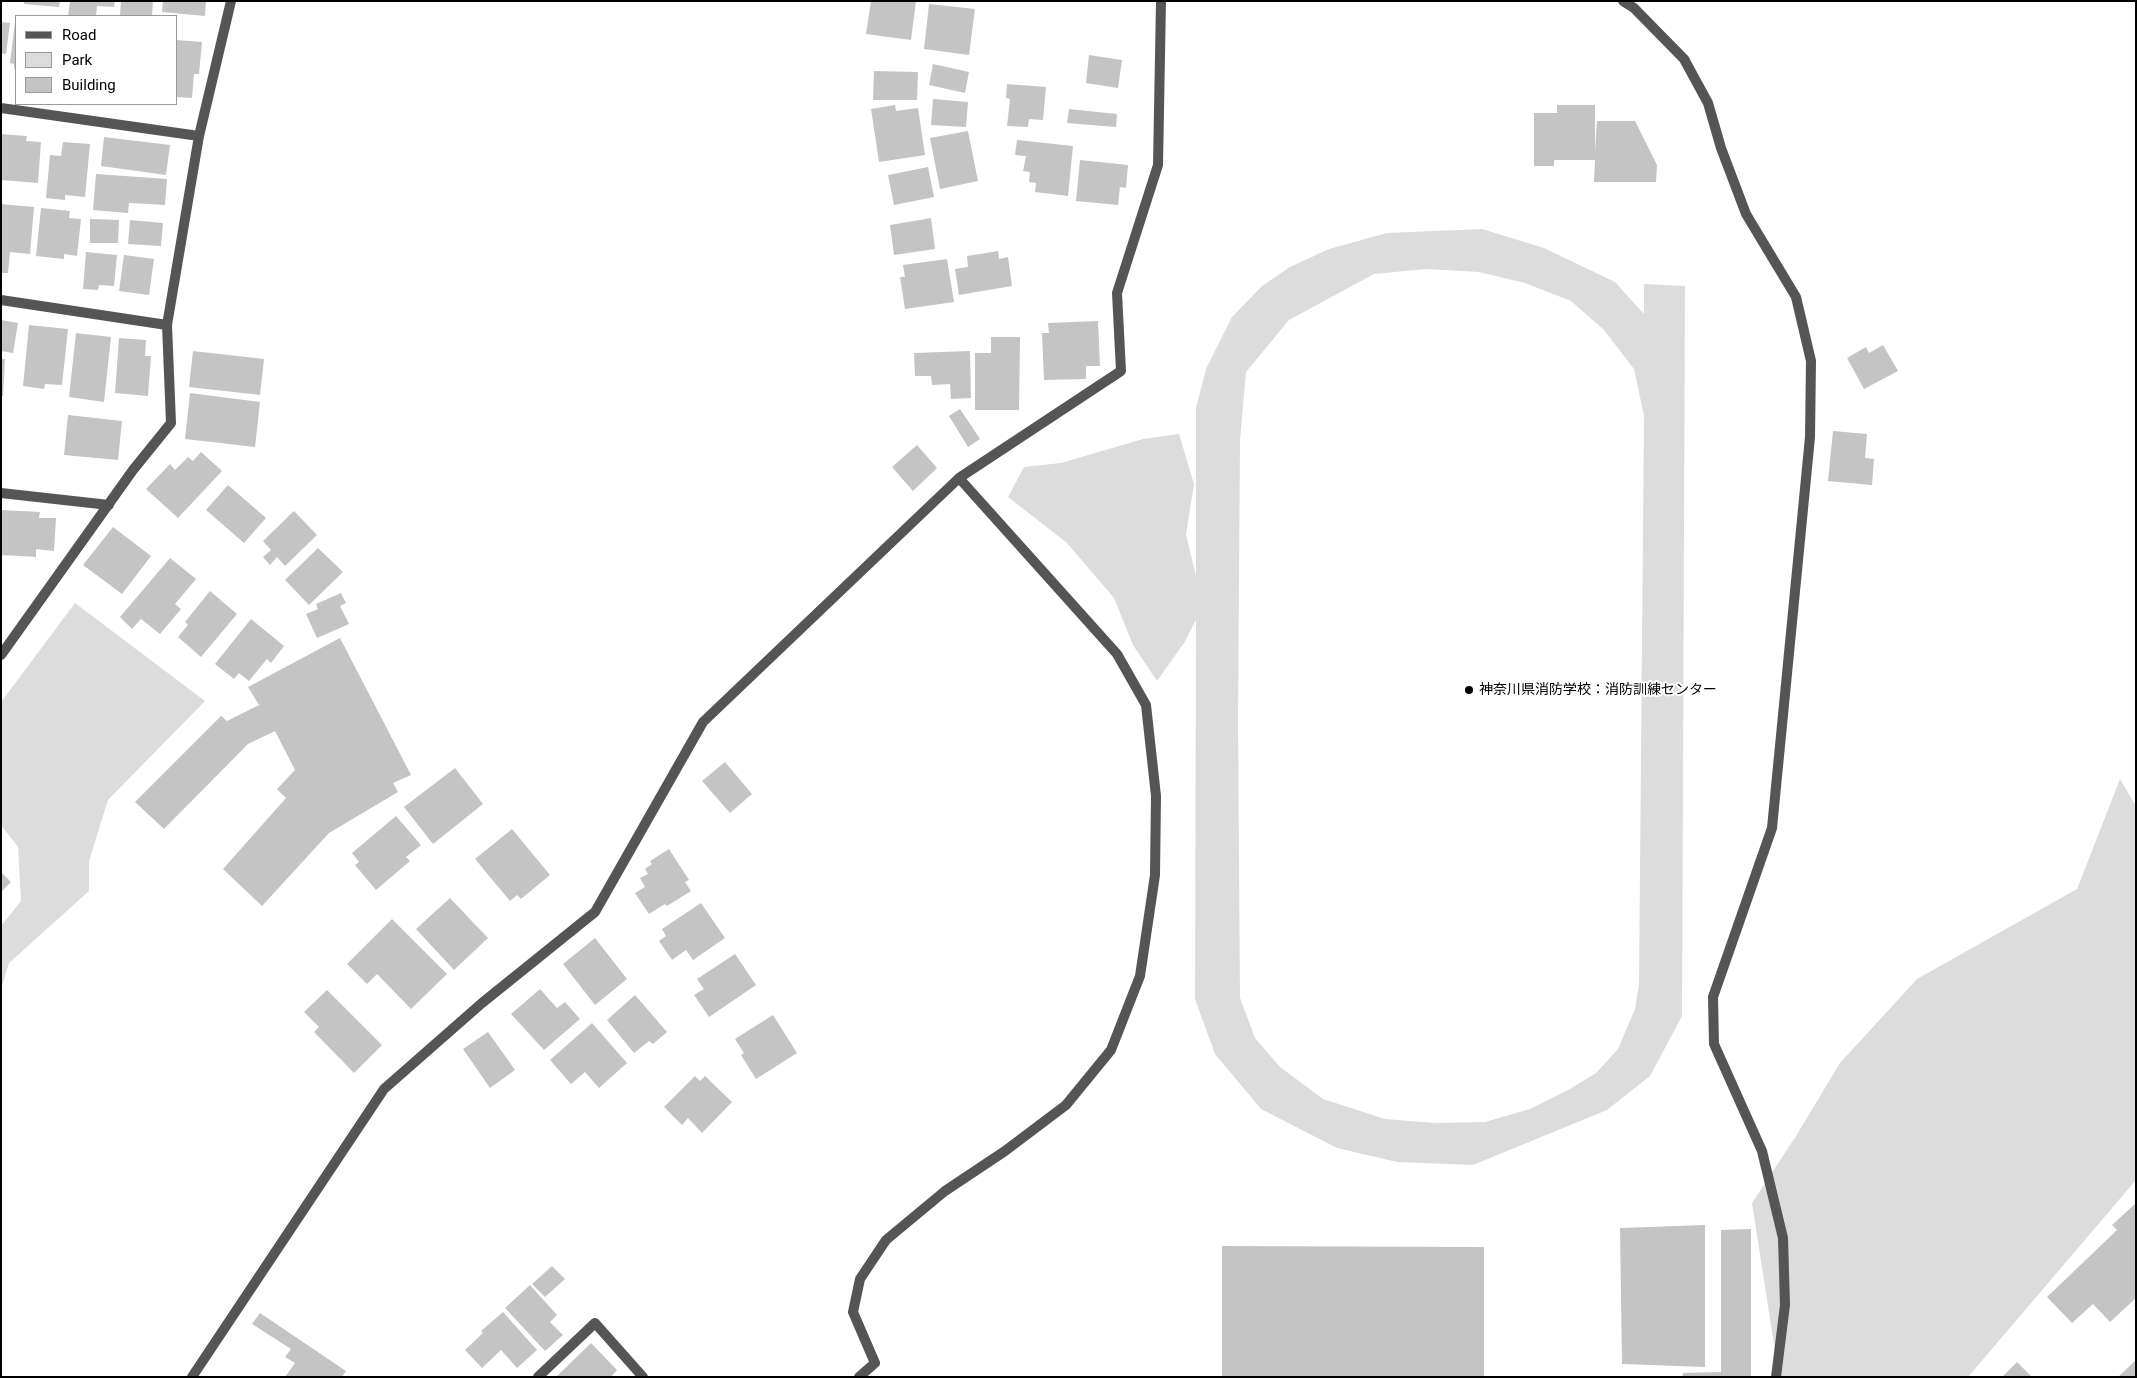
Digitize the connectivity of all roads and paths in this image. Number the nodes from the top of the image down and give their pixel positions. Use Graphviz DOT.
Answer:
graph roads {
  1 [pos="231,1"];
  2 [pos="1161,1"];
  3 [pos="1623,1"];
  4 [pos="1,108"];
  5 [pos="199,136"];
  6 [pos="1,300"];
  7 [pos="167,325"];
  8 [pos="959,478"];
  9 [pos="1,493"];
  10 [pos="109,505"];
  11 [pos="1,655"];
  12 [pos="192,1377"];
  13 [pos="538,1377"];
  14 [pos="643,1377"];
  15 [pos="859,1377"];
  16 [pos="1776,1377"];
  1 -- 5 [label="street"];
  2 -- 8 [label="street"];
  3 -- 16 [label="street"];
  4 -- 5 [label="street"];
  5 -- 7 [label="street"];
  6 -- 7 [label="street"];
  7 -- 10 [label="street"];
  8 -- 12 [label="street"];
  8 -- 15 [label="street"];
  9 -- 10 [label="street"];
  10 -- 11 [label="street"];
  13 -- 14 [label="street"];
}
